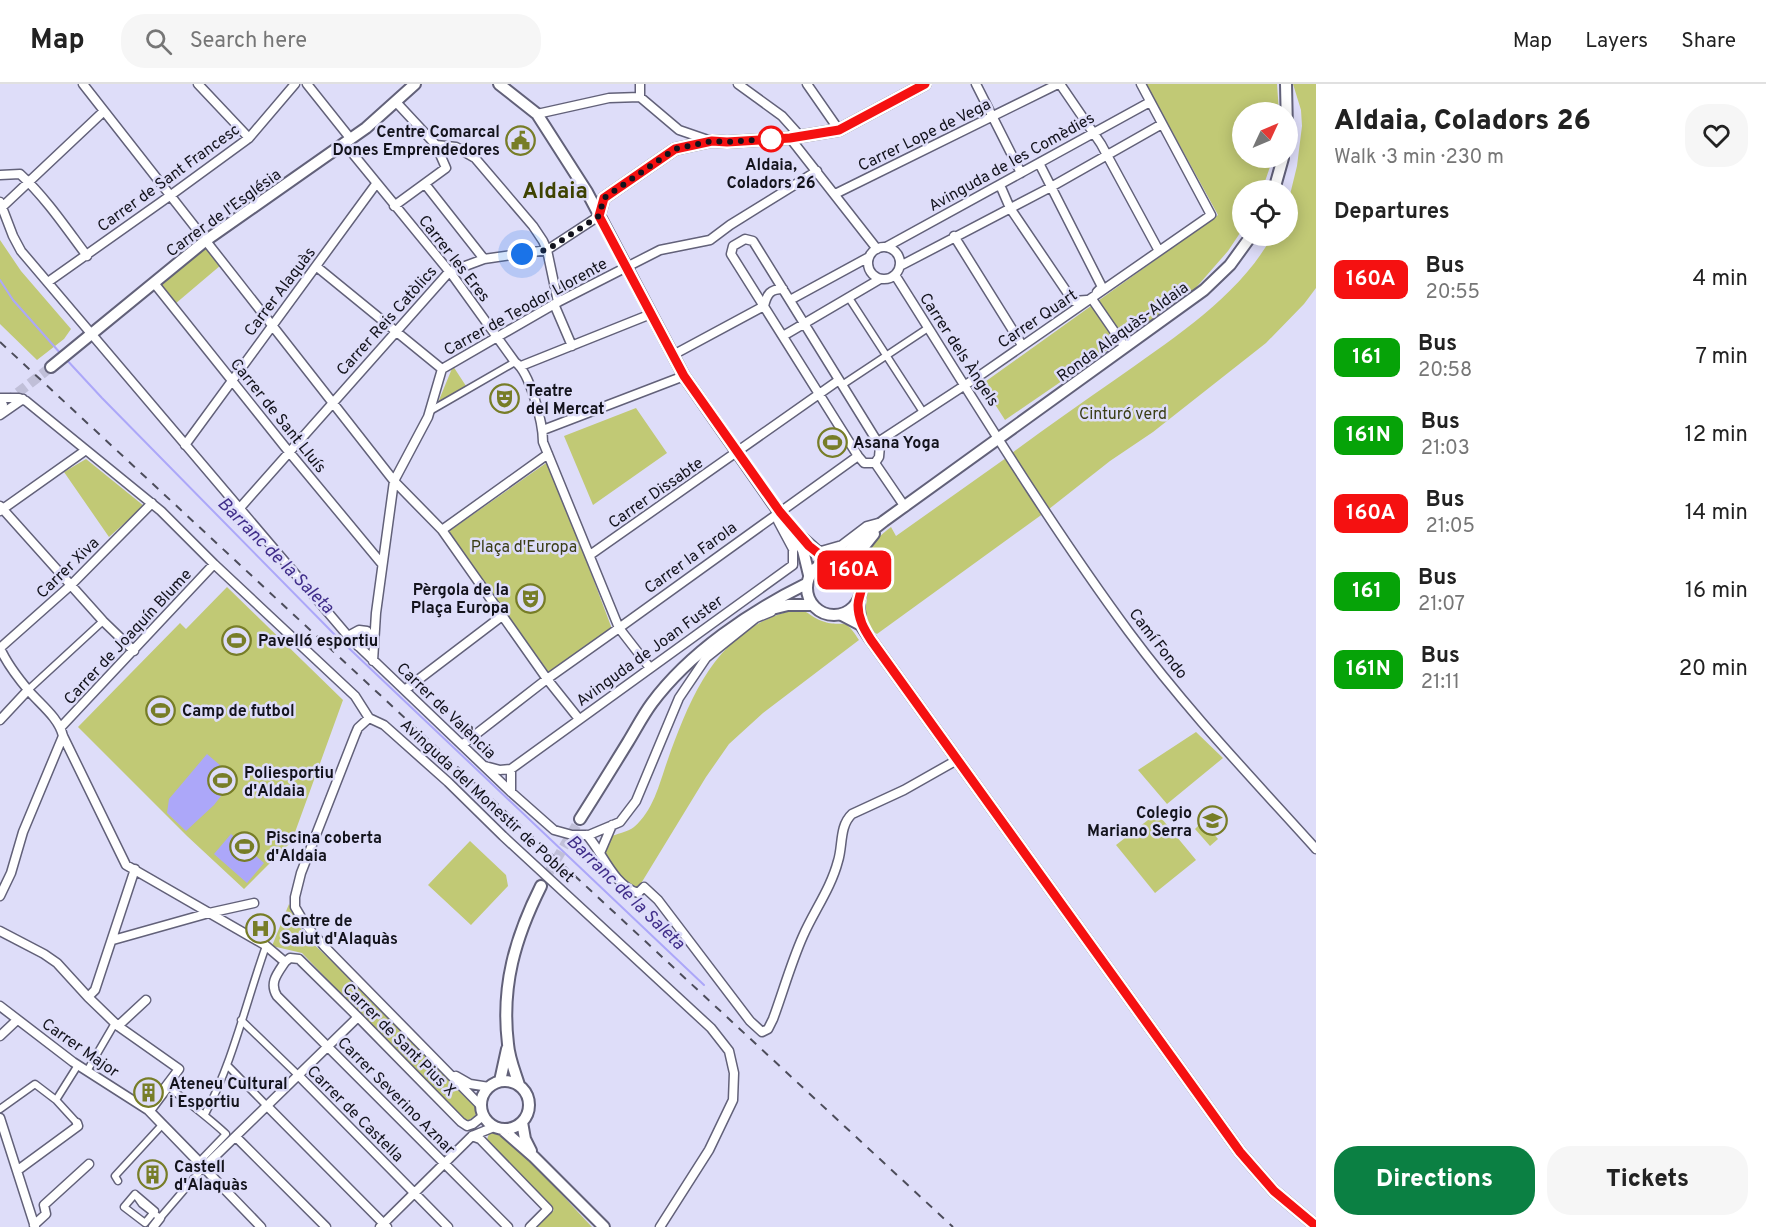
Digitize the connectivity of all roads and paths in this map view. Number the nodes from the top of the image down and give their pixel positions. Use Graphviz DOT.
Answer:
graph roads {
  1 [pos="82,84"];
  2 [pos="198,84"];
  3 [pos="295,84"];
  4 [pos="307,84"];
  5 [pos="415,84"];
  6 [pos="640,84"];
  7 [pos="738,84"];
  8 [pos="807,84"];
  9 [pos="925,84"];
  10 [pos="976,84"];
  11 [pos="1059,84"];
  12 [pos="1141,84"];
  13 [pos="1286,84"];
  14 [pos="501,86"];
  15 [pos="640,97"];
  16 [pos="396,102"];
  17 [pos="1150,102"];
  18 [pos="1286,102"];
  19 [pos="104,111"];
  20 [pos="537,114"];
  21 [pos="993,117"];
  22 [pos="1162,124"];
  23 [pos="679,130"];
  24 [pos="839,130"];
  25 [pos="1094,134"];
  26 [pos="795,137"];
  27 [pos="249,138"];
  28 [pos="347,140"];
  29 [pos="712,141"];
  30 [pos="436,145"];
  31 [pos="675,149"];
  32 [pos="1108,155"];
  33 [pos="1038,163"];
  34 [pos="817,171"];
  35 [pos="1021,173"];
  36 [pos="0,175"];
  37 [pos="29,182"];
  38 [pos="376,184"];
  39 [pos="425,184"];
  40 [pos="582,184"];
  41 [pos="1000,184"];
  42 [pos="1051,187"];
  43 [pos="171,195"];
  44 [pos="835,195"];
  45 [pos="604,198"];
  46 [pos="1,205"];
  47 [pos="394,206"];
  48 [pos="1010,208"];
  49 [pos="599,216"];
  50 [pos="954,236"];
  51 [pos="206,241"];
  52 [pos="1244,246"];
  53 [pos="881,248"];
  54 [pos="547,250"];
  55 [pos="1159,250"];
  56 [pos="87,256"];
  57 [pos="869,258"];
  58 [pos="484,259"];
  59 [pos="317,267"];
  60 [pos="626,267"];
  61 [pos="897,270"];
  62 [pos="449,272"];
  63 [pos="880,279"];
  64 [pos="48,282"];
  65 [pos="154,283"];
  66 [pos="783,289"];
  67 [pos="849,298"];
  68 [pos="1092,299"];
  69 [pos="790,300"];
  70 [pos="556,303"];
  71 [pos="764,306"];
  72 [pos="651,314"];
  73 [pos="804,323"];
  74 [pos="272,327"];
  75 [pos="928,328"];
  76 [pos="397,330"];
  77 [pos="783,336"];
  78 [pos="89,337"];
  79 [pos="497,337"];
  80 [pos="1022,345"];
  81 [pos="572,346"];
  82 [pos="1125,347"];
  83 [pos="673,355"];
  84 [pos="886,356"];
  85 [pos="518,364"];
  86 [pos="51,367"];
  87 [pos="442,369"];
  88 [pos="684,376"];
  89 [pos="232,380"];
  90 [pos="841,382"];
  91 [pos="965,385"];
  92 [pos="819,394"];
  93 [pos="23,399"];
  94 [pos="333,403"];
  95 [pos="0,406"];
  96 [pos="430,412"];
  97 [pos="923,412"];
  98 [pos="543,430"];
  99 [pos="999,439"];
  100 [pos="878,442"];
  101 [pos="185,445"];
  102 [pos="86,450"];
  103 [pos="737,452"];
  104 [pos="289,453"];
  105 [pos="548,454"];
  106 [pos="858,456"];
  107 [pos="875,463"];
  108 [pos="394,481"];
  109 [pos="152,503"];
  110 [pos="905,507"];
  111 [pos="1,509"];
  112 [pos="239,509"];
  113 [pos="780,512"];
  114 [pos="884,521"];
  115 [pos="442,530"];
  116 [pos="809,546"];
  117 [pos="590,555"];
  118 [pos="833,561"];
  119 [pos="214,564"];
  120 [pos="382,564"];
  121 [pos="858,575"];
  122 [pos="808,579"];
  123 [pos="71,585"];
  124 [pos="858,603"];
  125 [pos="788,605"];
  126 [pos="811,605"];
  127 [pos="376,613"];
  128 [pos="755,613"];
  129 [pos="842,615"];
  130 [pos="502,616"];
  131 [pos="723,616"];
  132 [pos="746,620"];
  133 [pos="104,621"];
  134 [pos="861,625"];
  135 [pos="619,628"];
  136 [pos="368,634"];
  137 [pos="348,636"];
  138 [pos="358,646"];
  139 [pos="0,648"];
  140 [pos="134,651"];
  141 [pos="374,661"];
  142 [pos="650,668"];
  143 [pos="547,679"];
  144 [pos="406,689"];
  145 [pos="28,690"];
  146 [pos="369,718"];
  147 [pos="579,719"];
  148 [pos="0,720"];
  149 [pos="62,731"];
  150 [pos="462,745"];
  151 [pos="957,760"];
  152 [pos="482,765"];
  153 [pos="510,769"];
  154 [pos="511,792"];
  155 [pos="580,819"];
  156 [pos="612,825"];
  157 [pos="587,835"];
  158 [pos="1316,849"];
  159 [pos="600,853"];
  160 [pos="135,870"];
  161 [pos="2,885"];
  162 [pos="541,886"];
  163 [pos="0,896"];
  164 [pos="254,903"];
  165 [pos="209,913"];
  166 [pos="0,930"];
  167 [pos="113,940"];
  168 [pos="266,946"];
  169 [pos="285,962"];
  170 [pos="88,997"];
  171 [pos="146,1000"];
  172 [pos="0,1006"];
  173 [pos="358,1017"];
  174 [pos="17,1020"];
  175 [pos="241,1020"];
  176 [pos="116,1024"];
  177 [pos="0,1036"];
  178 [pos="508,1046"];
  179 [pos="327,1047"];
  180 [pos="78,1065"];
  181 [pos="228,1066"];
  182 [pos="446,1070"];
  183 [pos="87,1071"];
  184 [pos="298,1076"];
  185 [pos="500,1081"];
  186 [pos="519,1085"];
  187 [pos="489,1087"];
  188 [pos="56,1100"];
  189 [pos="267,1106"];
  190 [pos="0,1110"];
  191 [pos="148,1110"];
  192 [pos="482,1111"];
  193 [pos="205,1114"];
  194 [pos="0,1118"];
  195 [pos="522,1122"];
  196 [pos="77,1123"];
  197 [pos="162,1125"];
  198 [pos="498,1128"];
  199 [pos="472,1136"];
  200 [pos="236,1137"];
  201 [pos="534,1156"];
  202 [pos="444,1163"];
  203 [pos="89,1164"];
  204 [pos="202,1169"];
  205 [pos="18,1170"];
  206 [pos="118,1181"];
  207 [pos="414,1193"];
  208 [pos="157,1216"];
  209 [pos="34,1226"];
  210 [pos="383,1226"];
  211 [pos="1316,1226"];
  212 [pos="153,1227"];
  213 [pos="261,1227"];
  214 [pos="326,1227"];
  215 [pos="448,1227"];
  216 [pos="508,1227"];
  217 [pos="530,1227"];
  218 [pos="604,1227"];
  219 [pos="660,1227"];
  1 -- 19 [label="street"];
  2 -- 27 [label="street"];
  3 -- 27 [label="street, Carrer de Sant Francesc"];
  4 -- 28 [label="street, Carrer les Eres"];
  5 -- 16 [label="street, Carrer de l'Església"];
  6 -- 15 [label="street"];
  7 -- 26 [label="street"];
  8 -- 24 [label="street"];
  9 -- 24 [label="street"];
  10 -- 21 [label="street"];
  11 -- 21 [label="street, Carrer Lope de Vega"];
  11 -- 25 [label="street"];
  12 -- 17 [label="street"];
  13 -- 18 [label="street"];
  14 -- 20 [label="street"];
  15 -- 20 [label="street"];
  15 -- 23 [label="street"];
  16 -- 28 [label="street, Carrer de l'Església"];
  16 -- 30 [label="street"];
  17 -- 22 [label="street"];
  17 -- 25 [label="street, Avinguda de les Comèdies"];
  19 -- 37 [label="street"];
  19 -- 43 [label="street"];
  20 -- 40 [label="street"];
  21 -- 35 [label="street"];
  21 -- 44 [label="street, Carrer Lope de Vega"];
  22 -- 32 [label="street"];
  22 -- 55 [label="street, Carrer Quart"];
  23 -- 29 [label="street"];
  23 -- 31 [label="street"];
  24 -- 26 [label="street"];
  25 -- 32 [label="street"];
  25 -- 33 [label="street, Avinguda de les Comèdies"];
  26 -- 29 [label="street"];
  26 -- 34 [label="street"];
  27 -- 43 [label="street, Carrer de Sant Francesc"];
  28 -- 38 [label="street, Carrer les Eres"];
  28 -- 51 [label="street, Carrer de l'Església"];
  29 -- 31 [label="street"];
  30 -- 39 [label="street"];
  30 -- 54 [label="street"];
  31 -- 45 [label="street"];
  32 -- 42 [label="street"];
  32 -- 55 [label="street"];
  33 -- 35 [label="street, Avinguda de les Comèdies"];
  33 -- 42 [label="street"];
  34 -- 44 [label="street"];
  34 -- 60 [label="street, Carrer de Teodor Llorente"];
  35 -- 41 [label="street, Avinguda de les Comèdies"];
  36 -- 37 [label="street"];
  37 -- 46 [label="street"];
  37 -- 56 [label="street"];
  38 -- 47 [label="street, Carrer les Eres"];
  38 -- 59 [label="street, Carrer Alaquàs"];
  39 -- 47 [label="street"];
  39 -- 58 [label="street"];
  40 -- 45 [label="street"];
  40 -- 49 [label="street"];
  41 -- 48 [label="street"];
  41 -- 53 [label="street, Avinguda de les Comèdies"];
  42 -- 48 [label="street"];
  42 -- 68 [label="street"];
  43 -- 51 [label="street"];
  43 -- 56 [label="street, Carrer de Sant Francesc"];
  44 -- 53 [label="street"];
  45 -- 49 [label="street"];
  46 -- 64 [label="street, Carrer de València"];
  47 -- 62 [label="street, Carrer les Eres"];
  48 -- 50 [label="street"];
  48 -- 68 [label="street"];
  49 -- 54 [label="street, Carrer Reis Catòlics"];
  49 -- 60 [label="street"];
  50 -- 61 [label="street"];
  50 -- 80 [label="street"];
  51 -- 65 [label="street, Carrer de l'Església"];
  51 -- 74 [label="street"];
  52 -- 82 [label="street, Ronda Alaquàs-Aldaia"];
  53 -- 57 [label="street"];
  53 -- 61 [label="street"];
  54 -- 58 [label="street, Carrer Reis Catòlics"];
  54 -- 70 [label="street"];
  55 -- 68 [label="street, Carrer Quart"];
  56 -- 64 [label="street, Carrer de Sant Francesc"];
  57 -- 63 [label="street"];
  57 -- 69 [label="street"];
  58 -- 62 [label="street, Carrer Reis Catòlics"];
  59 -- 74 [label="street, Carrer Alaquàs"];
  59 -- 76 [label="street"];
  60 -- 70 [label="street, Carrer de Teodor Llorente"];
  60 -- 72 [label="street"];
  61 -- 63 [label="street"];
  61 -- 75 [label="street, Carrer dels Àngels"];
  62 -- 76 [label="street, Carrer Reis Catòlics"];
  62 -- 79 [label="street, Carrer les Eres"];
  63 -- 67 [label="street"];
  64 -- 78 [label="street, Carrer de València"];
  65 -- 78 [label="street, Carrer de l'Església"];
  65 -- 89 [label="street, Carrer de Sant Lluís"];
  66 -- 69 [label="street"];
  66 -- 71 [label="street"];
  66 -- 71 [label="street"];
  67 -- 73 [label="street"];
  67 -- 84 [label="street"];
  68 -- 80 [label="street, Carrer Quart"];
  68 -- 82 [label="street"];
  69 -- 73 [label="street"];
  70 -- 79 [label="street, Carrer de Teodor Llorente"];
  70 -- 81 [label="street"];
  71 -- 77 [label="street"];
  71 -- 83 [label="street"];
  72 -- 81 [label="street"];
  72 -- 83 [label="street"];
  73 -- 77 [label="street"];
  73 -- 90 [label="street"];
  74 -- 89 [label="street, Carrer Alaquàs"];
  74 -- 94 [label="street"];
  75 -- 84 [label="street"];
  75 -- 91 [label="street, Carrer dels Àngels"];
  76 -- 87 [label="street"];
  76 -- 94 [label="street, Carrer Reis Catòlics"];
  77 -- 92 [label="street"];
  78 -- 86 [label="street, Carrer de l'Església"];
  78 -- 101 [label="street, Carrer de València"];
  79 -- 85 [label="street, Carrer les Eres"];
  79 -- 87 [label="street, Carrer de Teodor Llorente"];
  80 -- 91 [label="street, Carrer Quart"];
  81 -- 85 [label="street"];
  82 -- 99 [label="street, Ronda Alaquàs-Aldaia"];
  83 -- 88 [label="street"];
  84 -- 90 [label="street"];
  84 -- 97 [label="street"];
  85 -- 96 [label="street"];
  85 -- 98 [label="street, Carrer les Eres"];
  87 -- 96 [label="street, Carrer de Teodor Llorente"];
  88 -- 98 [label="street"];
  88 -- 103 [label="street"];
  89 -- 101 [label="street, Carrer Alaquàs"];
  89 -- 104 [label="street, Carrer de Sant Lluís"];
  90 -- 92 [label="street, Carrer Dissabte"];
  90 -- 100 [label="street"];
  91 -- 97 [label="street, Carrer Quart"];
  91 -- 99 [label="street, Carrer dels Àngels"];
  92 -- 103 [label="street, Carrer Dissabte"];
  92 -- 106 [label="street"];
  93 -- 95 [label="street"];
  93 -- 95 [label="street"];
  93 -- 102 [label="street, Avinguda del Monestir de Poblet"];
  94 -- 104 [label="street, Carrer Reis Catòlics"];
  94 -- 108 [label="street"];
  96 -- 108 [label="street, Carrer de Teodor Llorente"];
  97 -- 100 [label="street, Carrer Quart"];
  98 -- 105 [label="street"];
  99 -- 110 [label="street"];
  99 -- 158 [label="street, Camí Fondo"];
  100 -- 107 [label="street"];
  101 -- 112 [label="street, Carrer de València"];
  102 -- 109 [label="street, Avinguda del Monestir de Poblet"];
  102 -- 111 [label="street"];
  103 -- 113 [label="street"];
  103 -- 117 [label="street, Carrer Dissabte"];
  104 -- 112 [label="street, Carrer Reis Catòlics"];
  104 -- 120 [label="street, Carrer de Sant Lluís"];
  105 -- 115 [label="street"];
  105 -- 117 [label="street"];
  106 -- 107 [label="street"];
  106 -- 113 [label="street"];
  107 -- 110 [label="street"];
  108 -- 115 [label="street"];
  108 -- 120 [label="street, Carrer de Teodor Llorente"];
  109 -- 119 [label="street, Avinguda del Monestir de Poblet"];
  109 -- 123 [label="street, Carrer Xiva"];
  110 -- 114 [label="street"];
  111 -- 123 [label="street"];
  112 -- 137 [label="street, Carrer de València"];
  113 -- 116 [label="street"];
  113 -- 122 [label="street"];
  113 -- 131 [label="street, Avinguda de Joan Fuster"];
  113 -- 135 [label="street, Carrer la Farola"];
  114 -- 116 [label="street"];
  114 -- 118 [label="street"];
  114 -- 121 [label="street"];
  115 -- 130 [label="street"];
  116 -- 118 [label="street"];
  117 -- 135 [label="street"];
  118 -- 121 [label="street"];
  118 -- 122 [label="street"];
  119 -- 140 [label="street, Carrer de Joaquín Blume"];
  119 -- 146 [label="street, Avinguda del Monestir de Poblet"];
  120 -- 127 [label="street, Carrer de Teodor Llorente"];
  121 -- 124 [label="street"];
  122 -- 126 [label="street"];
  122 -- 128 [label="street"];
  123 -- 133 [label="street"];
  123 -- 139 [label="street, Carrer Xiva"];
  124 -- 129 [label="street"];
  124 -- 134 [label="street"];
  125 -- 126 [label="street"];
  125 -- 128 [label="street"];
  125 -- 156 [label="street"];
  126 -- 129 [label="street"];
  127 -- 136 [label="street"];
  127 -- 136 [label="street, Carrer de Teodor Llorente"];
  128 -- 132 [label="street"];
  129 -- 134 [label="street"];
  130 -- 143 [label="street"];
  130 -- 144 [label="street"];
  131 -- 132 [label="street"];
  131 -- 142 [label="street, Avinguda de Joan Fuster"];
  132 -- 155 [label="street"];
  133 -- 140 [label="street"];
  133 -- 145 [label="street"];
  134 -- 151 [label="street"];
  135 -- 142 [label="street"];
  135 -- 143 [label="street"];
  136 -- 137 [label="street"];
  136 -- 138 [label="street"];
  136 -- 141 [label="street, Carrer de Teodor Llorente"];
  137 -- 138 [label="street, Carrer de València"];
  138 -- 141 [label="street, Carrer de València"];
  139 -- 145 [label="street"];
  140 -- 149 [label="street, Carrer de Joaquín Blume"];
  141 -- 144 [label="street, Carrer de València"];
  142 -- 147 [label="street, Avinguda de Joan Fuster"];
  143 -- 147 [label="street"];
  143 -- 150 [label="street"];
  144 -- 150 [label="street, Carrer de València"];
  145 -- 148 [label="street"];
  145 -- 149 [label="street"];
  146 -- 182 [label="street"];
  146 -- 219 [label="street, Avinguda del Monestir de Poblet"];
  147 -- 153 [label="street, Avinguda de Joan Fuster"];
  149 -- 160 [label="street"];
  149 -- 161 [label="street"];
  150 -- 152 [label="street, Carrer de València"];
  151 -- 159 [label="street"];
  151 -- 211 [label="street"];
  152 -- 153 [label="street"];
  152 -- 154 [label="street, Carrer de València"];
  153 -- 154 [label="street"];
  154 -- 157 [label="street, Carrer de València"];
  156 -- 157 [label="street"];
  156 -- 159 [label="street"];
  157 -- 159 [label="street"];
  160 -- 165 [label="street"];
  160 -- 167 [label="street"];
  161 -- 163 [label="street"];
  162 -- 178 [label="street"];
  164 -- 165 [label="street"];
  165 -- 167 [label="street"];
  165 -- 168 [label="street"];
  166 -- 170 [label="street"];
  167 -- 170 [label="street"];
  168 -- 169 [label="street"];
  168 -- 175 [label="street"];
  169 -- 173 [label="street, Carrer de Sant Pius X"];
  169 -- 179 [label="street, Carrer Severino Aznar"];
  170 -- 176 [label="street"];
  171 -- 176 [label="street"];
  172 -- 174 [label="street, Carrer Major"];
  173 -- 179 [label="street"];
  173 -- 192 [label="street, Carrer de Sant Pius X"];
  174 -- 177 [label="street"];
  174 -- 180 [label="street, Carrer Major"];
  175 -- 181 [label="street"];
  175 -- 184 [label="street, Carrer de Castella"];
  176 -- 183 [label="street"];
  176 -- 191 [label="street"];
  178 -- 185 [label="street"];
  178 -- 186 [label="street"];
  179 -- 184 [label="street"];
  179 -- 202 [label="street, Carrer Severino Aznar"];
  180 -- 183 [label="street, Carrer Major"];
  180 -- 188 [label="street"];
  181 -- 189 [label="street"];
  181 -- 193 [label="street"];
  182 -- 187 [label="street"];
  182 -- 192 [label="street"];
  183 -- 191 [label="street, Carrer Major"];
  184 -- 189 [label="street"];
  184 -- 207 [label="street, Carrer de Castella"];
  185 -- 186 [label="street"];
  185 -- 187 [label="street"];
  186 -- 195 [label="street"];
  187 -- 192 [label="street"];
  188 -- 190 [label="street"];
  188 -- 196 [label="street"];
  189 -- 200 [label="street"];
  189 -- 210 [label="street"];
  191 -- 197 [label="street, Carrer Major"];
  192 -- 198 [label="street"];
  193 -- 193 [label="street"];
  194 -- 205 [label="street"];
  195 -- 198 [label="street"];
  195 -- 201 [label="street"];
  196 -- 205 [label="street"];
  197 -- 204 [label="street, Carrer Major"];
  197 -- 206 [label="street"];
  198 -- 199 [label="street"];
  198 -- 201 [label="street"];
  199 -- 202 [label="street"];
  199 -- 217 [label="street"];
  200 -- 204 [label="street"];
  200 -- 214 [label="street"];
  201 -- 218 [label="street"];
  202 -- 207 [label="street"];
  202 -- 216 [label="street, Carrer Severino Aznar"];
  203 -- 209 [label="street"];
  204 -- 208 [label="street"];
  204 -- 213 [label="street, Carrer Major"];
  205 -- 209 [label="street"];
  207 -- 210 [label="street"];
  207 -- 215 [label="street, Carrer de Castella"];
  208 -- 208 [label="street"];
  208 -- 212 [label="street"];
}
